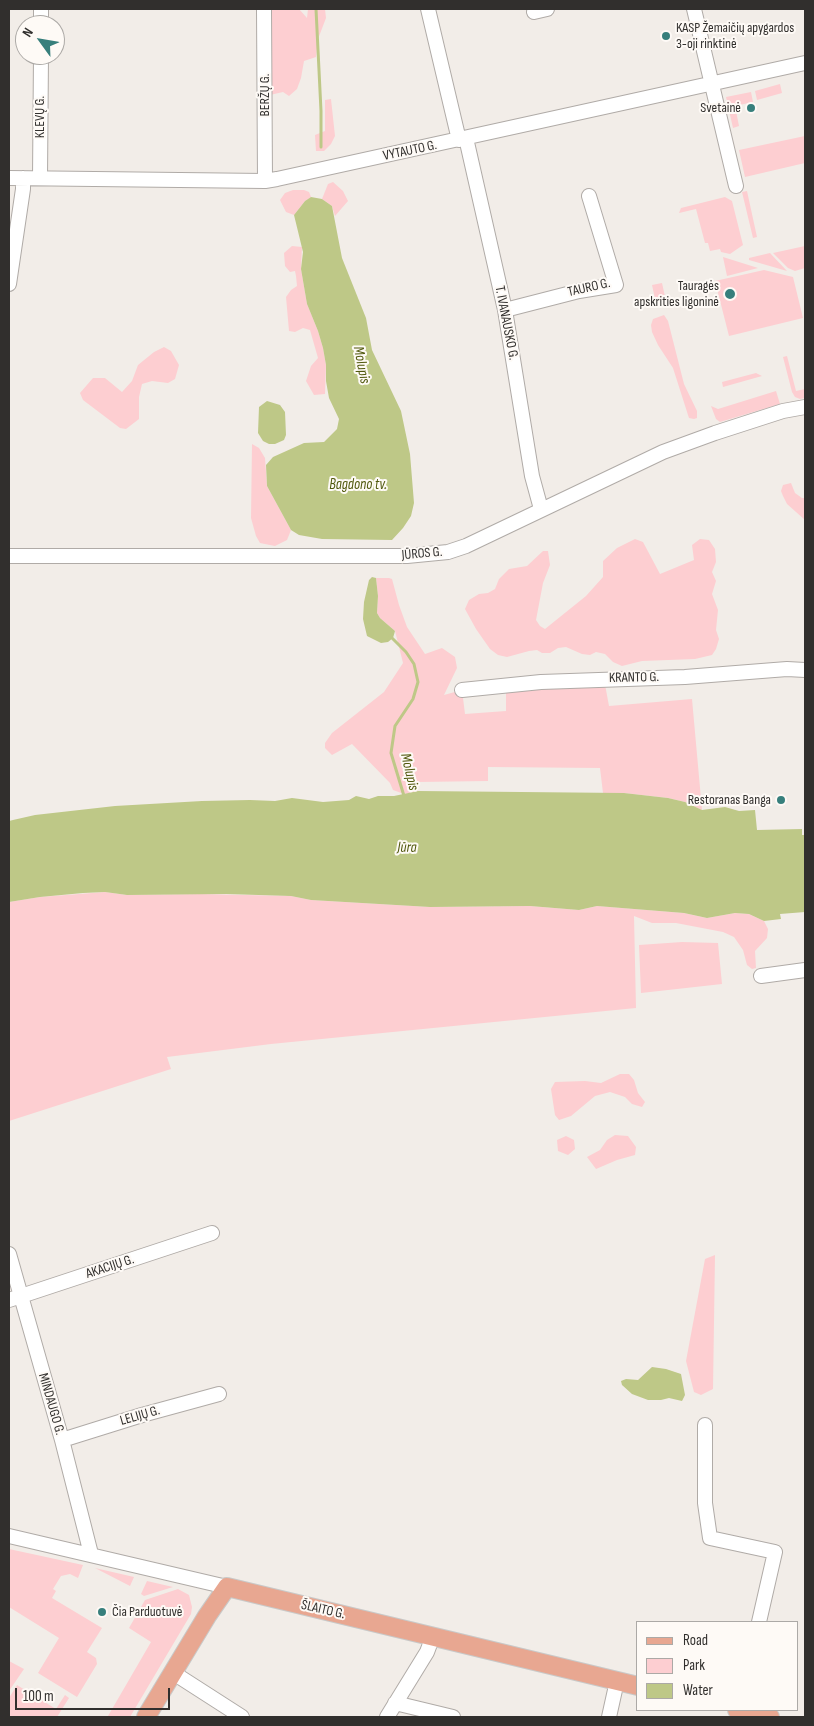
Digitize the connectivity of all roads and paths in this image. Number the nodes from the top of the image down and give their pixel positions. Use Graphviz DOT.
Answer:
graph roads {
  1 [pos="264,9"];
  2 [pos="428,9"];
  3 [pos="694,9"];
  4 [pos="805,63"];
  5 [pos="40,65"];
  6 [pos="711,85"];
  7 [pos="463,139"];
  8 [pos="9,178"];
  9 [pos="23,178"];
  10 [pos="40,178"];
  11 [pos="265,181"];
  12 [pos="736,186"];
  13 [pos="590,196"];
  14 [pos="9,284"];
  15 [pos="505,310"];
  16 [pos="805,408"];
  17 [pos="541,509"];
  18 [pos="9,556"];
  19 [pos="805,670"];
  20 [pos="462,690"];
  21 [pos="805,970"];
  22 [pos="761,976"];
  23 [pos="212,1233"];
  24 [pos="9,1254"];
  25 [pos="14,1299"];
  26 [pos="219,1394"];
  27 [pos="705,1424"];
  28 [pos="62,1440"];
  29 [pos="9,1536"];
  30 [pos="91,1554"];
  31 [pos="227,1587"];
  32 [pos="759,1621"];
  33 [pos="433,1636"];
  34 [pos="172,1672"];
  35 [pos="617,1681"];
  36 [pos="636,1686"];
  37 [pos="395,1703"];
  38 [pos="743,1711"];
  39 [pos="146,1717"];
  40 [pos="242,1717"];
  41 [pos="387,1717"];
  42 [pos="453,1717"];
  43 [pos="610,1717"];
  44 [pos="770,1717"];
  1 -- 11 [label="street, BERŽŲ G."];
  2 -- 7 [label="street, T. IVANAUSKO G."];
  3 -- 6 [label="street"];
  4 -- 6 [label="street, VYTAUTO G."];
  5 -- 10 [label="street, KLEVŲ G."];
  6 -- 7 [label="street, VYTAUTO G."];
  6 -- 12 [label="street"];
  7 -- 11 [label="street, VYTAUTO G."];
  7 -- 15 [label="street, T. IVANAUSKO G."];
  8 -- 9 [label="street, VYTAUTO G."];
  9 -- 10 [label="street, VYTAUTO G."];
  9 -- 14 [label="street"];
  10 -- 11 [label="street, VYTAUTO G."];
  13 -- 15 [label="street, TAURO G."];
  15 -- 17 [label="street, T. IVANAUSKO G."];
  16 -- 17 [label="street, JŪROS G."];
  17 -- 18 [label="street, JŪROS G."];
  19 -- 20 [label="street, KRANTO G."];
  21 -- 22 [label="street"];
  23 -- 25 [label="street, AKACIJŲ G."];
  24 -- 25 [label="street, MINDAUGO G."];
  25 -- 28 [label="street, MINDAUGO G."];
  26 -- 28 [label="street, LELIJŲ G."];
  27 -- 32 [label="street"];
  28 -- 30 [label="street, MINDAUGO G."];
  29 -- 30 [label="street, ŠLAITO G."];
  30 -- 31 [label="street, ŠLAITO G."];
  31 -- 33 [label="main road, ŠLAITO G."];
  31 -- 34 [label="main road"];
  33 -- 35 [label="main road, ŠLAITO G."];
  33 -- 37 [label="street"];
  34 -- 39 [label="main road"];
  34 -- 40 [label="street"];
  35 -- 36 [label="main road, ŠLAITO G."];
  35 -- 43 [label="street"];
  37 -- 41 [label="street"];
  37 -- 42 [label="street"];
  38 -- 44 [label="main road"];
}
